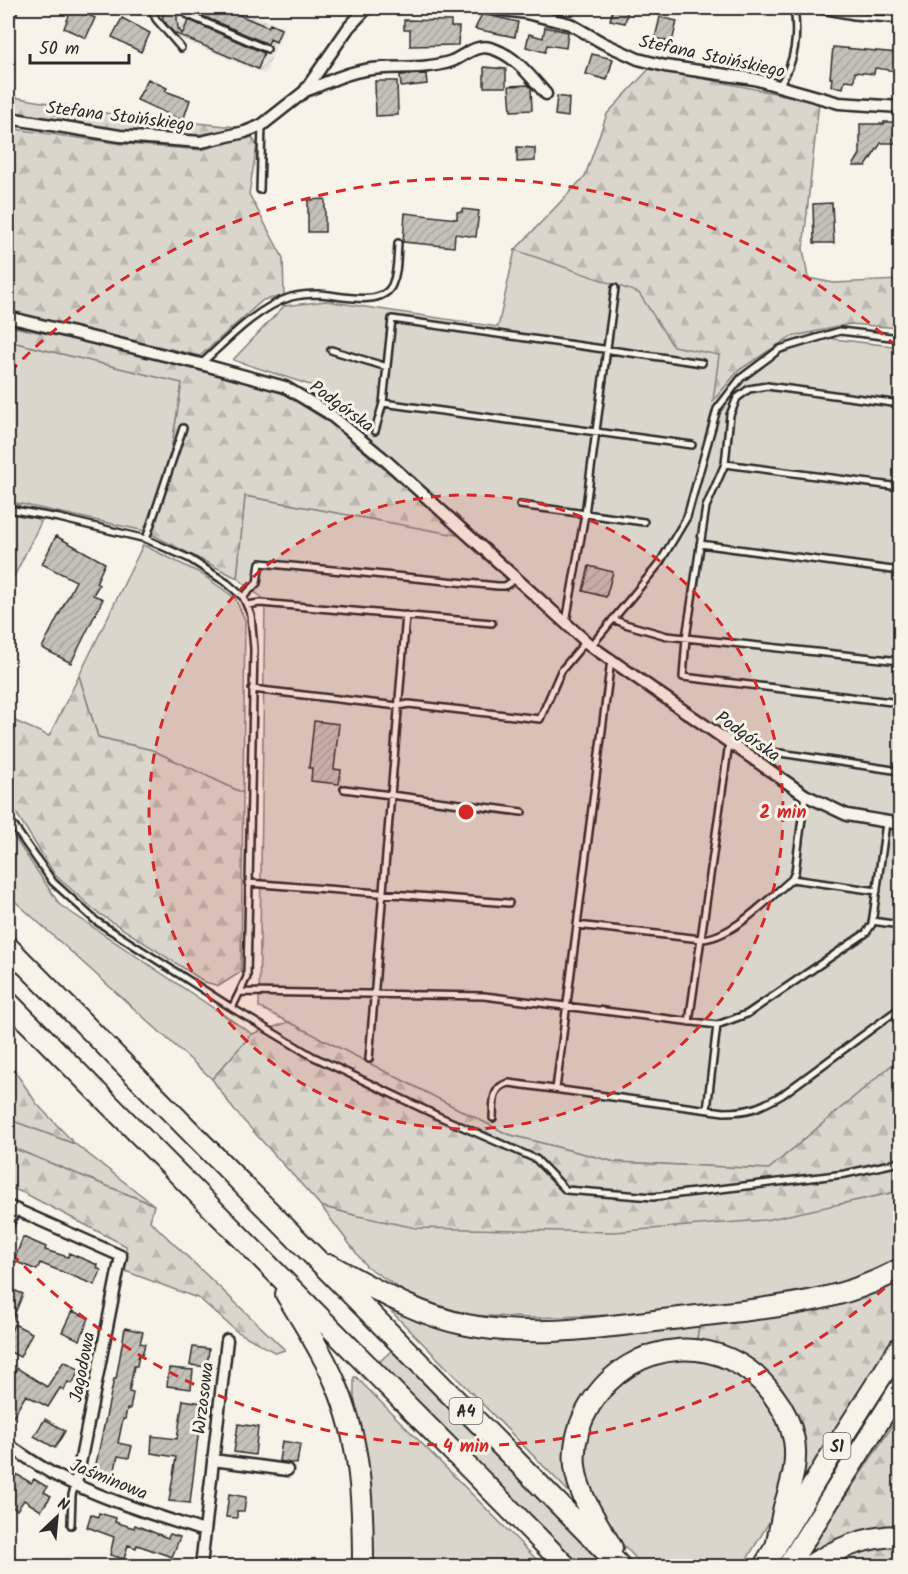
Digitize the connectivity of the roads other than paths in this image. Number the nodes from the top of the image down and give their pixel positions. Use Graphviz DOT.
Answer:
graph roads {
  1 [pos="151,8"];
  2 [pos="185,8"];
  3 [pos="367,8"];
  4 [pos="488,8"];
  5 [pos="794,8"];
  6 [pos="811,8"];
  7 [pos="873,8"];
  8 [pos="871,17"];
  9 [pos="900,20"];
  10 [pos="182,48"];
  11 [pos="267,50"];
  12 [pos="778,86"];
  13 [pos="304,92"];
  14 [pos="546,94"];
  15 [pos="900,106"];
  16 [pos="8,118"];
  17 [pos="262,125"];
  18 [pos="260,190"];
  19 [pos="398,243"];
  20 [pos="615,288"];
  21 [pos="8,317"];
  22 [pos="900,338"];
  23 [pos="607,349"];
  24 [pos="331,350"];
  25 [pos="702,363"];
  26 [pos="201,364"];
  27 [pos="387,367"];
  28 [pos="383,403"];
  29 [pos="900,404"];
  30 [pos="183,428"];
  31 [pos="375,431"];
  32 [pos="596,432"];
  33 [pos="692,445"];
  34 [pos="725,464"];
  35 [pos="900,487"];
  36 [pos="520,505"];
  37 [pos="8,509"];
  38 [pos="585,514"];
  39 [pos="644,522"];
  40 [pos="146,539"];
  41 [pos="700,543"];
  42 [pos="900,571"];
  43 [pos="517,578"];
  44 [pos="243,597"];
  45 [pos="247,605"];
  46 [pos="406,615"];
  47 [pos="613,619"];
  48 [pos="492,623"];
  49 [pos="566,623"];
  50 [pos="686,638"];
  51 [pos="588,643"];
  52 [pos="611,660"];
  53 [pos="900,661"];
  54 [pos="252,689"];
  55 [pos="900,703"];
  56 [pos="398,706"];
  57 [pos="729,742"];
  58 [pos="780,753"];
  59 [pos="900,771"];
  60 [pos="344,789"];
  61 [pos="391,795"];
  62 [pos="805,795"];
  63 [pos="522,812"];
  64 [pos="8,818"];
  65 [pos="885,823"];
  66 [pos="900,824"];
  67 [pos="792,879"];
  68 [pos="248,883"];
  69 [pos="877,891"];
  70 [pos="383,893"];
  71 [pos="508,903"];
  72 [pos="872,921"];
  73 [pos="577,925"];
  74 [pos="900,925"];
  75 [pos="701,939"];
  76 [pos="8,946"];
  77 [pos="240,992"];
  78 [pos="374,994"];
  79 [pos="8,1002"];
  80 [pos="567,1006"];
  81 [pos="232,1008"];
  82 [pos="900,1008"];
  83 [pos="689,1022"];
  84 [pos="717,1025"];
  85 [pos="369,1059"];
  86 [pos="556,1089"];
  87 [pos="707,1110"];
  88 [pos="493,1119"];
  89 [pos="900,1162"];
  90 [pos="11,1208"];
  91 [pos="8,1224"];
  92 [pos="312,1255"];
  93 [pos="900,1269"];
  94 [pos="273,1271"];
  95 [pos="227,1340"];
  96 [pos="900,1347"];
  97 [pos="900,1388"];
  98 [pos="8,1445"];
  99 [pos="213,1460"];
  100 [pos="287,1470"];
  101 [pos="75,1484"];
  102 [pos="71,1525"];
  103 [pos="204,1531"];
  104 [pos="900,1536"];
  105 [pos="776,1547"];
  106 [pos="201,1566"];
  107 [pos="363,1566"];
  108 [pos="566,1566"];
  109 [pos="621,1566"];
  110 [pos="764,1566"];
  111 [pos="788,1566"];
  112 [pos="809,1566"];
  1 -- 10 [label="lane"];
  2 -- 11 [label="lane"];
  3 -- 13 [label="street, Stefana Stoińskiego"];
  4 -- 12 [label="street, Stefana Stoińskiego"];
  5 -- 12 [label="lane"];
  6 -- 8 [label="lane"];
  7 -- 8 [label="lane"];
  8 -- 9 [label="lane"];
  12 -- 15 [label="street, Stefana Stoińskiego"];
  13 -- 14 [label="street, Stefana Stoińskiego"];
  13 -- 17 [label="street, Stefana Stoińskiego"];
  16 -- 17 [label="street, Stefana Stoińskiego"];
  17 -- 18 [label="lane"];
  19 -- 26 [label="lane"];
  20 -- 23 [label="lane"];
  21 -- 26 [label="street, Podgórska"];
  22 -- 47 [label="lane"];
  23 -- 25 [label="lane"];
  23 -- 27 [label="lane"];
  23 -- 32 [label="lane"];
  24 -- 27 [label="lane"];
  26 -- 43 [label="street, Podgórska"];
  27 -- 28 [label="lane"];
  28 -- 31 [label="lane"];
  28 -- 32 [label="lane"];
  29 -- 34 [label="lane"];
  30 -- 40 [label="lane"];
  32 -- 33 [label="lane"];
  32 -- 38 [label="lane"];
  34 -- 35 [label="lane"];
  34 -- 41 [label="lane"];
  36 -- 38 [label="lane"];
  37 -- 40 [label="lane"];
  38 -- 39 [label="lane"];
  38 -- 49 [label="lane"];
  40 -- 44 [label="lane"];
  41 -- 42 [label="lane"];
  41 -- 50 [label="lane"];
  43 -- 44 [label="lane"];
  43 -- 49 [label="street, Podgórska"];
  44 -- 45 [label="lane"];
  45 -- 46 [label="lane"];
  45 -- 54 [label="lane"];
  46 -- 48 [label="lane"];
  46 -- 56 [label="lane"];
  47 -- 50 [label="lane"];
  47 -- 51 [label="lane"];
  49 -- 51 [label="street, Podgórska"];
  50 -- 53 [label="lane"];
  50 -- 55 [label="lane"];
  51 -- 52 [label="street, Podgórska"];
  51 -- 56 [label="lane"];
  52 -- 57 [label="street, Podgórska"];
  52 -- 73 [label="lane"];
  54 -- 56 [label="lane"];
  54 -- 68 [label="lane"];
  56 -- 61 [label="lane"];
  57 -- 62 [label="street, Podgórska"];
  57 -- 75 [label="lane"];
  58 -- 59 [label="lane"];
  60 -- 61 [label="lane"];
  61 -- 63 [label="lane"];
  61 -- 70 [label="lane"];
  62 -- 65 [label="street, Podgórska"];
  62 -- 67 [label="lane"];
  64 -- 81 [label="lane"];
  65 -- 66 [label="street, Podgórska"];
  65 -- 69 [label="lane"];
  67 -- 69 [label="lane"];
  67 -- 75 [label="lane"];
  68 -- 70 [label="lane"];
  68 -- 77 [label="lane"];
  69 -- 72 [label="lane"];
  70 -- 71 [label="lane"];
  70 -- 78 [label="lane"];
  72 -- 74 [label="lane"];
  72 -- 84 [label="lane"];
  73 -- 75 [label="lane"];
  73 -- 80 [label="lane"];
  75 -- 83 [label="lane"];
  76 -- 92 [label="highway, A4"];
  77 -- 78 [label="lane"];
  77 -- 81 [label="lane"];
  78 -- 80 [label="lane"];
  78 -- 85 [label="lane"];
  79 -- 94 [label="highway, A4"];
  80 -- 83 [label="lane"];
  80 -- 86 [label="lane"];
  81 -- 89 [label="lane"];
  82 -- 87 [label="lane"];
  83 -- 84 [label="lane"];
  84 -- 87 [label="lane"];
  86 -- 87 [label="lane"];
  86 -- 88 [label="lane"];
  90 -- 91 [label="street"];
  90 -- 101 [label="street, Jagodowa"];
  92 -- 93 [label="highway"];
  92 -- 109 [label="highway, A4"];
  94 -- 107 [label="highway"];
  94 -- 108 [label="highway, A4"];
  95 -- 99 [label="street, Wrzosowa"];
  96 -- 105 [label="highway, S1"];
  97 -- 111 [label="highway, S1"];
  98 -- 101 [label="street, Jaśminowa"];
  99 -- 100 [label="street, Wrzosowa"];
  99 -- 103 [label="street, Wrzosowa"];
  101 -- 102 [label="lane"];
  101 -- 103 [label="street, Jaśminowa"];
  103 -- 106 [label="street, Wrzosowa"];
  104 -- 112 [label="highway"];
  105 -- 109 [label="highway"];
  105 -- 110 [label="highway, S1"];
}
